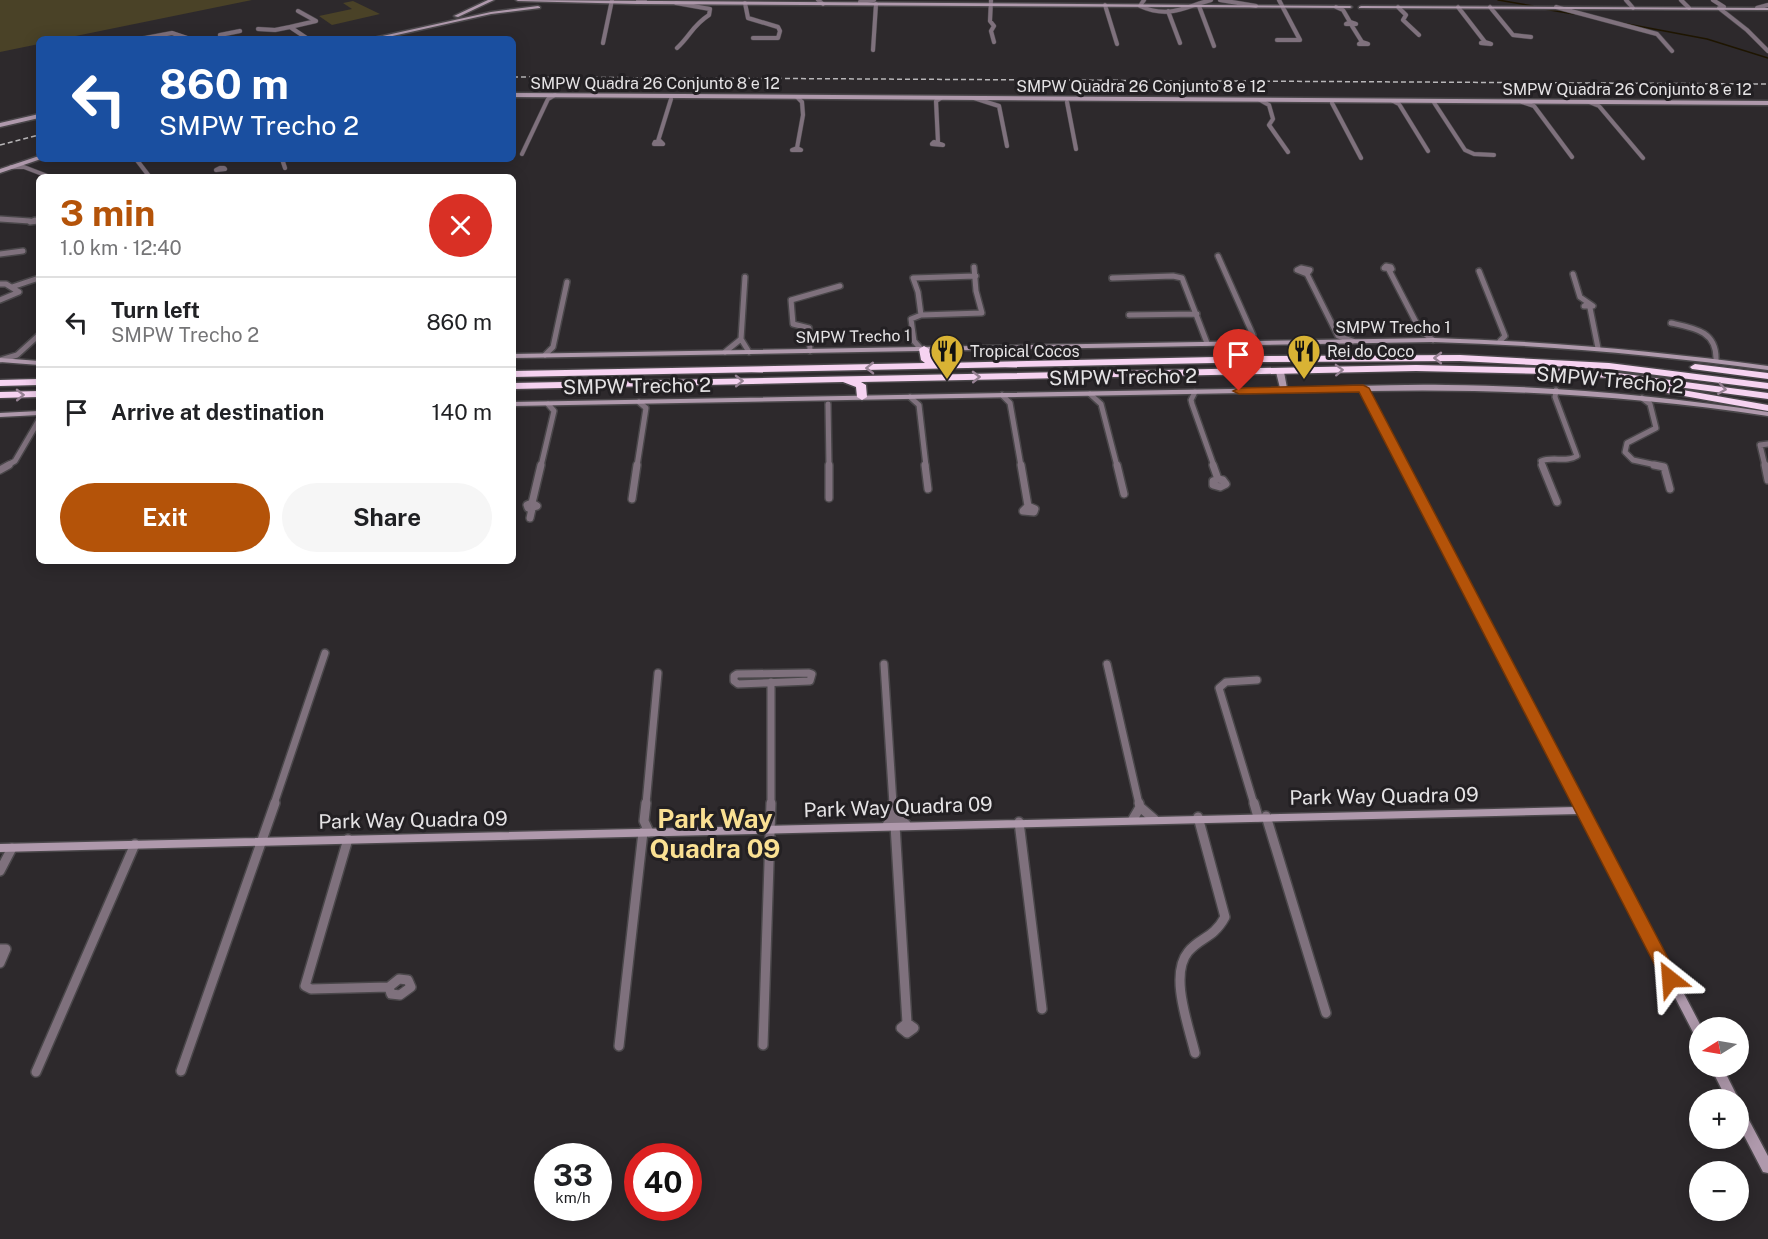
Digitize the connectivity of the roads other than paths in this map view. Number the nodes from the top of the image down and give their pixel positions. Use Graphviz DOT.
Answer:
graph roads {
  1 [pos="492,0"];
  2 [pos="517,0"];
  3 [pos="1144,0"];
  4 [pos="1211,0"];
  5 [pos="1219,0"];
  6 [pos="1626,0"];
  7 [pos="1681,0"];
  8 [pos="1713,0"];
  9 [pos="485,1"];
  10 [pos="612,1"];
  11 [pos="648,1"];
  12 [pos="816,1"];
  13 [pos="1366,1"];
  14 [pos="637,2"];
  15 [pos="696,2"];
  16 [pos="761,2"];
  17 [pos="859,2"];
  18 [pos="875,2"];
  19 [pos="932,2"];
  20 [pos="991,2"];
  21 [pos="591,3"];
  22 [pos="745,3"];
  23 [pos="1339,3"];
  24 [pos="1280,5"];
  25 [pos="1105,6"];
  26 [pos="1140,6"];
  27 [pos="1198,6"];
  28 [pos="1256,6"];
  29 [pos="1361,7"];
  30 [pos="1386,7"];
  31 [pos="1398,7"];
  32 [pos="1458,7"];
  33 [pos="1491,7"];
  34 [pos="1768,7"];
  35 [pos="476,8"];
  36 [pos="1347,8"];
  37 [pos="1557,8"];
  38 [pos="1633,8"];
  39 [pos="1689,8"];
  40 [pos="1721,8"];
  41 [pos="511,10"];
  42 [pos="298,11"];
  43 [pos="1168,11"];
  44 [pos="492,13"];
  45 [pos="1406,15"];
  46 [pos="1413,22"];
  47 [pos="290,27"];
  48 [pos="258,29"];
  49 [pos="240,31"];
  50 [pos="408,31"];
  51 [pos="1419,35"];
  52 [pos="156,36"];
  53 [pos="186,36"];
  54 [pos="222,36"];
  55 [pos="304,36"];
  56 [pos="386,36"];
  57 [pos="1532,37"];
  58 [pos="753,38"];
  59 [pos="1277,40"];
  60 [pos="994,42"];
  61 [pos="1485,42"];
  62 [pos="603,43"];
  63 [pos="1117,44"];
  64 [pos="1180,44"];
  65 [pos="1214,46"];
  66 [pos="677,48"];
  67 [pos="873,50"];
  68 [pos="1672,51"];
  69 [pos="1768,51"];
  70 [pos="1368,52"];
  71 [pos="516,95"];
  72 [pos="545,97"];
  73 [pos="669,98"];
  74 [pos="802,98"];
  75 [pos="974,98"];
  76 [pos="936,99"];
  77 [pos="1067,100"];
  78 [pos="1433,101"];
  79 [pos="1270,102"];
  80 [pos="1331,102"];
  81 [pos="1398,102"];
  82 [pos="1768,103"];
  83 [pos="1536,104"];
  84 [pos="1600,104"];
  85 [pos="36,117"];
  86 [pos="0,125"];
  87 [pos="658,141"];
  88 [pos="938,142"];
  89 [pos="1007,146"];
  90 [pos="797,148"];
  91 [pos="1076,149"];
  92 [pos="1428,151"];
  93 [pos="1288,152"];
  94 [pos="522,154"];
  95 [pos="1494,155"];
  96 [pos="1572,157"];
  97 [pos="1361,158"];
  98 [pos="1643,158"];
  99 [pos="36,159"];
  100 [pos="283,162"];
  101 [pos="24,165"];
  102 [pos="285,168"];
  103 [pos="0,171"];
  104 [pos="44,174"];
  105 [pos="0,219"];
  106 [pos="30,221"];
  107 [pos="23,251"];
  108 [pos="0,254"];
  109 [pos="1218,256"];
  110 [pos="974,267"];
  111 [pos="1389,270"];
  112 [pos="1479,271"];
  113 [pos="1307,274"];
  114 [pos="1573,274"];
  115 [pos="976,276"];
  116 [pos="745,277"];
  117 [pos="1112,278"];
  118 [pos="36,279"];
  119 [pos="567,282"];
  120 [pos="0,284"];
  121 [pos="840,286"];
  122 [pos="12,287"];
  123 [pos="0,300"];
  124 [pos="1197,314"];
  125 [pos="921,315"];
  126 [pos="1129,315"];
  127 [pos="1671,322"];
  128 [pos="1420,330"];
  129 [pos="1338,336"];
  130 [pos="1253,337"];
  131 [pos="741,339"];
  132 [pos="1502,339"];
  133 [pos="36,340"];
  134 [pos="1414,340"];
  135 [pos="1433,340"];
  136 [pos="1327,341"];
  137 [pos="1353,341"];
  138 [pos="1246,342"];
  139 [pos="1264,342"];
  140 [pos="1208,343"];
  141 [pos="553,347"];
  142 [pos="920,347"];
  143 [pos="1598,348"];
  144 [pos="810,351"];
  145 [pos="725,352"];
  146 [pos="749,352"];
  147 [pos="545,355"];
  148 [pos="558,355"];
  149 [pos="516,356"];
  150 [pos="17,358"];
  151 [pos="1460,358"];
  152 [pos="0,360"];
  153 [pos="1716,360"];
  154 [pos="36,362"];
  155 [pos="944,366"];
  156 [pos="903,367"];
  157 [pos="1768,368"];
  158 [pos="1495,369"];
  159 [pos="1280,372"];
  160 [pos="516,374"];
  161 [pos="1768,376"];
  162 [pos="890,378"];
  163 [pos="834,379"];
  164 [pos="36,382"];
  165 [pos="0,383"];
  166 [pos="516,386"];
  167 [pos="1768,386"];
  168 [pos="1363,388"];
  169 [pos="1284,390"];
  170 [pos="1177,392"];
  171 [pos="1195,392"];
  172 [pos="36,394"];
  173 [pos="1555,394"];
  174 [pos="0,395"];
  175 [pos="1002,395"];
  176 [pos="1014,395"];
  177 [pos="1768,396"];
  178 [pos="865,397"];
  179 [pos="910,397"];
  180 [pos="930,397"];
  181 [pos="1102,397"];
  182 [pos="1191,400"];
  183 [pos="825,401"];
  184 [pos="639,402"];
  185 [pos="654,402"];
  186 [pos="1653,402"];
  187 [pos="1010,403"];
  188 [pos="516,405"];
  189 [pos="919,405"];
  190 [pos="551,407"];
  191 [pos="646,408"];
  192 [pos="1768,408"];
  193 [pos="36,413"];
  194 [pos="1768,414"];
  195 [pos="0,415"];
  196 [pos="36,425"];
  197 [pos="1768,444"];
  198 [pos="0,470"];
  199 [pos="1218,480"];
  200 [pos="1768,480"];
  201 [pos="928,489"];
  202 [pos="1670,489"];
  203 [pos="1124,494"];
  204 [pos="829,498"];
  205 [pos="632,499"];
  206 [pos="1557,502"];
  207 [pos="1028,506"];
  208 [pos="530,518"];
  209 [pos="325,653"];
  210 [pos="884,664"];
  211 [pos="1107,664"];
  212 [pos="658,673"];
  213 [pos="1257,681"];
  214 [pos="771,682"];
  215 [pos="1140,807"];
  216 [pos="1582,810"];
  217 [pos="1262,816"];
  218 [pos="1198,818"];
  219 [pos="1133,819"];
  220 [pos="1154,819"];
  221 [pos="896,822"];
  222 [pos="1019,822"];
  223 [pos="771,829"];
  224 [pos="643,830"];
  225 [pos="348,839"];
  226 [pos="262,841"];
  227 [pos="135,844"];
  228 [pos="0,848"];
  229 [pos="12,848"];
  230 [pos="0,871"];
  231 [pos="0,949"];
  232 [pos="0,963"];
  233 [pos="389,987"];
  234 [pos="1042,1009"];
  235 [pos="1326,1013"];
  236 [pos="1691,1017"];
  237 [pos="907,1023"];
  238 [pos="763,1045"];
  239 [pos="619,1046"];
  240 [pos="1195,1053"];
  241 [pos="181,1071"];
  242 [pos="36,1072"];
  243 [pos="1749,1132"];
  244 [pos="1768,1168"];
  1 -- 9 [label="street"];
  2 -- 21 [label="street"];
  2 -- 41 [label="street"];
  3 -- 26 [label="street"];
  4 -- 27 [label="street"];
  5 -- 28 [label="street"];
  6 -- 38 [label="street"];
  7 -- 39 [label="street"];
  8 -- 40 [label="street"];
  9 -- 35 [label="street"];
  10 -- 14 [label="street"];
  10 -- 21 [label="street"];
  10 -- 62 [label="street"];
  11 -- 14 [label="street"];
  11 -- 15 [label="street"];
  12 -- 16 [label="street"];
  12 -- 17 [label="street"];
  13 -- 29 [label="street"];
  13 -- 30 [label="street"];
  15 -- 22 [label="street"];
  15 -- 66 [label="street"];
  16 -- 22 [label="street"];
  17 -- 18 [label="street"];
  18 -- 19 [label="street"];
  18 -- 67 [label="street"];
  19 -- 20 [label="street"];
  20 -- 25 [label="street"];
  20 -- 60 [label="street"];
  21 -- 41 [label="street"];
  22 -- 58 [label="street"];
  23 -- 24 [label="street"];
  23 -- 36 [label="street"];
  24 -- 28 [label="street"];
  24 -- 59 [label="street"];
  25 -- 26 [label="street"];
  25 -- 63 [label="street"];
  26 -- 27 [label="street"];
  26 -- 43 [label="street"];
  27 -- 28 [label="street"];
  27 -- 43 [label="street"];
  27 -- 65 [label="street"];
  29 -- 30 [label="street"];
  29 -- 36 [label="street"];
  30 -- 31 [label="street"];
  31 -- 32 [label="street"];
  31 -- 45 [label="street"];
  32 -- 33 [label="street"];
  32 -- 61 [label="street"];
  33 -- 37 [label="street"];
  33 -- 57 [label="street"];
  34 -- 40 [label="street"];
  35 -- 44 [label="street"];
  35 -- 50 [label="street"];
  36 -- 70 [label="street"];
  37 -- 38 [label="street"];
  37 -- 68 [label="street"];
  38 -- 39 [label="street"];
  39 -- 40 [label="street"];
  40 -- 69 [label="street"];
  41 -- 44 [label="street"];
  42 -- 47 [label="street"];
  43 -- 64 [label="street"];
  44 -- 50 [label="street"];
  45 -- 46 [label="street"];
  45 -- 46 [label="street"];
  46 -- 51 [label="street"];
  47 -- 48 [label="street"];
  47 -- 55 [label="street"];
  49 -- 54 [label="street"];
  50 -- 56 [label="street"];
  52 -- 53 [label="street"];
  71 -- 72 [label="street, SMPW Quadra 26 Conjunto 8 e 12"];
  72 -- 73 [label="street, SMPW Quadra 26 Conjunto 8 e 12"];
  72 -- 94 [label="street"];
  73 -- 74 [label="street, SMPW Quadra 26 Conjunto 8 e 12"];
  73 -- 87 [label="street"];
  74 -- 76 [label="street, SMPW Quadra 26 Conjunto 8 e 12"];
  74 -- 90 [label="street"];
  75 -- 76 [label="street, SMPW Quadra 26 Conjunto 8 e 12"];
  75 -- 77 [label="street, SMPW Quadra 26 Conjunto 8 e 12"];
  75 -- 89 [label="street"];
  76 -- 88 [label="street"];
  77 -- 79 [label="street, SMPW Quadra 26 Conjunto 8 e 12"];
  77 -- 91 [label="street"];
  78 -- 81 [label="street, SMPW Quadra 26 Conjunto 8 e 12"];
  78 -- 83 [label="street, SMPW Quadra 26 Conjunto 8 e 12"];
  78 -- 95 [label="street"];
  79 -- 80 [label="street, SMPW Quadra 26 Conjunto 8 e 12"];
  79 -- 93 [label="street"];
  80 -- 81 [label="street, SMPW Quadra 26 Conjunto 8 e 12"];
  80 -- 97 [label="street"];
  81 -- 92 [label="street"];
  82 -- 84 [label="street, SMPW Quadra 26 Conjunto 8 e 12"];
  83 -- 84 [label="street, SMPW Quadra 26 Conjunto 8 e 12"];
  83 -- 96 [label="street"];
  84 -- 98 [label="street"];
  85 -- 86 [label="street"];
  99 -- 101 [label="street"];
  100 -- 102 [label="street"];
  101 -- 103 [label="street"];
  101 -- 104 [label="street"];
  105 -- 106 [label="street"];
  107 -- 108 [label="street"];
  109 -- 130 [label="street"];
  110 -- 115 [label="street"];
  111 -- 128 [label="street"];
  112 -- 132 [label="street"];
  113 -- 129 [label="street"];
  114 -- 143 [label="street"];
  115 -- 125 [label="street"];
  115 -- 125 [label="street"];
  116 -- 131 [label="street"];
  117 -- 124 [label="street"];
  118 -- 122 [label="street"];
  119 -- 141 [label="street"];
  120 -- 122 [label="street"];
  121 -- 144 [label="street"];
  122 -- 123 [label="street"];
  124 -- 126 [label="street"];
  124 -- 140 [label="street"];
  125 -- 142 [label="street"];
  127 -- 153 [label="street"];
  128 -- 134 [label="street"];
  128 -- 135 [label="street"];
  129 -- 136 [label="street"];
  129 -- 137 [label="street"];
  130 -- 138 [label="street"];
  130 -- 139 [label="street"];
  131 -- 145 [label="street"];
  131 -- 146 [label="street"];
  132 -- 135 [label="street, SMPW Trecho 1"];
  132 -- 143 [label="street, SMPW Trecho 1"];
  133 -- 150 [label="street"];
  134 -- 135 [label="street, SMPW Trecho 1"];
  134 -- 137 [label="street, SMPW Trecho 1"];
  136 -- 137 [label="street, SMPW Trecho 1"];
  136 -- 139 [label="street, SMPW Trecho 1"];
  138 -- 139 [label="street, SMPW Trecho 1"];
  138 -- 140 [label="street, SMPW Trecho 1"];
  140 -- 142 [label="street, SMPW Trecho 1"];
  141 -- 147 [label="street"];
  141 -- 148 [label="street"];
  142 -- 144 [label="street, SMPW Trecho 1"];
  142 -- 155 [label="highway"];
  142 -- 156 [label="highway"];
  143 -- 153 [label="street, SMPW Trecho 1"];
  144 -- 146 [label="street, SMPW Trecho 1"];
  145 -- 146 [label="street, SMPW Trecho 1"];
  145 -- 148 [label="street, SMPW Trecho 1"];
  147 -- 148 [label="street, SMPW Trecho 1"];
  147 -- 149 [label="street, SMPW Trecho 1"];
  150 -- 152 [label="street"];
  150 -- 154 [label="street"];
  151 -- 155 [label="highway, one-way"];
  151 -- 161 [label="highway"];
  151 -- 167 [label="highway"];
  153 -- 157 [label="street, SMPW Trecho 1"];
  155 -- 156 [label="highway"];
  156 -- 160 [label="highway, one-way"];
  159 -- 158 [label="highway, one-way"];
  158 -- 177 [label="highway, one-way"];
  158 -- 192 [label="highway"];
  162 -- 159 [label="highway, one-way"];
  159 -- 169 [label="street"];
  162 -- 163 [label="highway"];
  162 -- 178 [label="highway"];
  166 -- 163 [label="highway, one-way"];
  163 -- 178 [label="highway"];
  164 -- 165 [label="highway"];
  168 -- 169 [label="street, SMPW Trecho 2"];
  168 -- 173 [label="street, SMPW Trecho 2"];
  168 -- 216 [label="street"];
  169 -- 171 [label="street, SMPW Trecho 2"];
  170 -- 171 [label="street, SMPW Trecho 2"];
  170 -- 181 [label="street, SMPW Trecho 2"];
  170 -- 182 [label="street"];
  171 -- 182 [label="street"];
  174 -- 172 [label="highway, one-way"];
  173 -- 186 [label="street, SMPW Trecho 2"];
  173 -- 206 [label="street"];
  175 -- 176 [label="street, SMPW Trecho 2"];
  175 -- 180 [label="street, SMPW Trecho 2"];
  175 -- 187 [label="street"];
  176 -- 181 [label="street, SMPW Trecho 2"];
  176 -- 187 [label="street"];
  178 -- 179 [label="street, SMPW Trecho 2"];
  178 -- 183 [label="street, SMPW Trecho 2"];
  179 -- 180 [label="street, SMPW Trecho 2"];
  179 -- 189 [label="street"];
  180 -- 189 [label="street"];
  181 -- 203 [label="street"];
  182 -- 199 [label="street"];
  183 -- 185 [label="street, SMPW Trecho 2"];
  183 -- 204 [label="street"];
  184 -- 185 [label="street, SMPW Trecho 2"];
  184 -- 190 [label="street, SMPW Trecho 2"];
  184 -- 191 [label="street"];
  185 -- 191 [label="street"];
  186 -- 194 [label="street, SMPW Trecho 2"];
  186 -- 202 [label="street"];
  187 -- 207 [label="street"];
  188 -- 190 [label="street, SMPW Trecho 2"];
  189 -- 201 [label="street"];
  190 -- 208 [label="street"];
  191 -- 205 [label="street"];
  193 -- 195 [label="street"];
  196 -- 198 [label="street"];
  197 -- 200 [label="street"];
  209 -- 226 [label="street"];
  210 -- 221 [label="street"];
  211 -- 215 [label="street"];
  212 -- 224 [label="street"];
  213 -- 217 [label="street"];
  214 -- 214 [label="street"];
  214 -- 223 [label="street"];
  215 -- 219 [label="street"];
  215 -- 220 [label="street"];
  216 -- 217 [label="street, Park Way Quadra 09"];
  216 -- 236 [label="street"];
  217 -- 218 [label="street, Park Way Quadra 09"];
  217 -- 235 [label="street"];
  218 -- 220 [label="street, Park Way Quadra 09"];
  218 -- 240 [label="street"];
  219 -- 220 [label="street, Park Way Quadra 09"];
  219 -- 222 [label="street, Park Way Quadra 09"];
  221 -- 222 [label="street, Park Way Quadra 09"];
  221 -- 223 [label="street, Park Way Quadra 09"];
  221 -- 237 [label="street"];
  222 -- 234 [label="street"];
  223 -- 224 [label="street, Park Way Quadra 09"];
  223 -- 238 [label="street"];
  224 -- 225 [label="street, Park Way Quadra 09"];
  224 -- 239 [label="street"];
  225 -- 226 [label="street, Park Way Quadra 09"];
  225 -- 233 [label="street"];
  226 -- 227 [label="street, Park Way Quadra 09"];
  226 -- 241 [label="street"];
  227 -- 229 [label="street, Park Way Quadra 09"];
  227 -- 242 [label="street"];
  228 -- 229 [label="street, Park Way Quadra 09"];
  229 -- 230 [label="street"];
  231 -- 232 [label="street"];
  243 -- 244 [label="street"];
}
